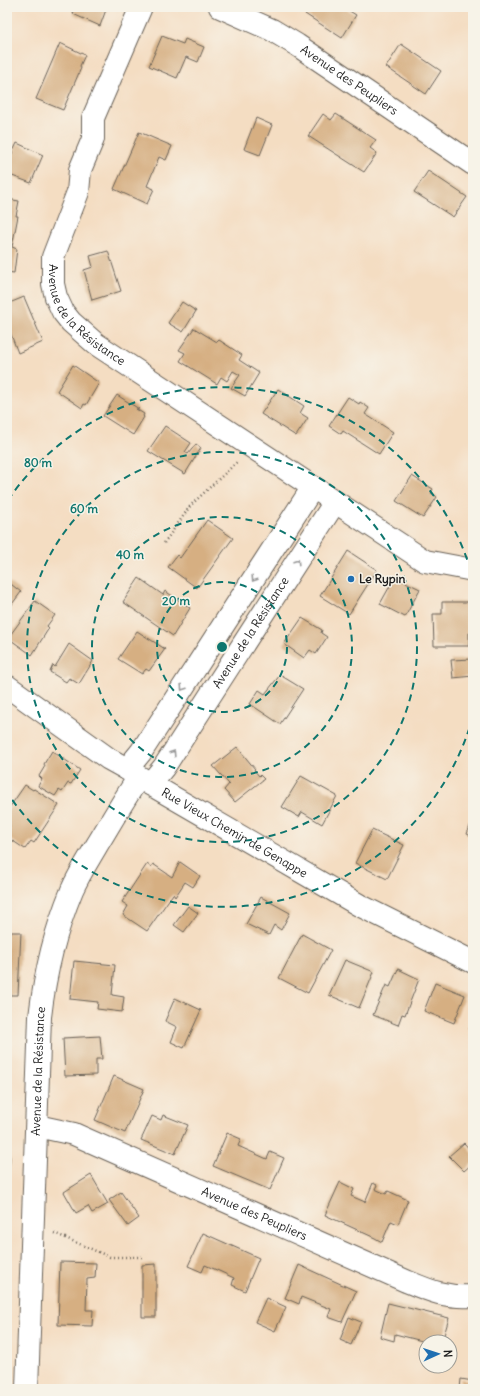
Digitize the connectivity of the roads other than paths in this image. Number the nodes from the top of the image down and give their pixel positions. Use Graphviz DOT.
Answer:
graph roads {
  1 [pos="141,7"];
  2 [pos="220,7"];
  3 [pos="473,164"];
  4 [pos="313,487"];
  5 [pos="335,502"];
  6 [pos="473,570"];
  7 [pos="219,632"];
  8 [pos="241,648"];
  9 [pos="7,686"];
  10 [pos="139,777"];
  11 [pos="473,962"];
  12 [pos="37,1126"];
  13 [pos="473,1296"];
  14 [pos="27,1389"];
  1 -- 4 [label="street, Avenue de la Résistance"];
  2 -- 3 [label="street, Avenue des Peupliers"];
  4 -- 5 [label="street, Avenue de la Résistance"];
  4 -- 7 [label="street, Avenue de la Résistance, one-way"];
  5 -- 6 [label="street"];
  8 -- 5 [label="street, Avenue de la Résistance, one-way"];
  7 -- 8 [label="street"];
  7 -- 10 [label="street, Avenue de la Résistance, one-way"];
  10 -- 8 [label="street, Avenue de la Résistance, one-way"];
  9 -- 10 [label="street, Rue Vieux Chemin de Genappe"];
  10 -- 11 [label="street, Rue Vieux Chemin de Genappe"];
  10 -- 12 [label="street, Avenue de la Résistance"];
  12 -- 13 [label="street, Avenue des Peupliers"];
  12 -- 14 [label="street, Avenue de la Résistance"];
}
